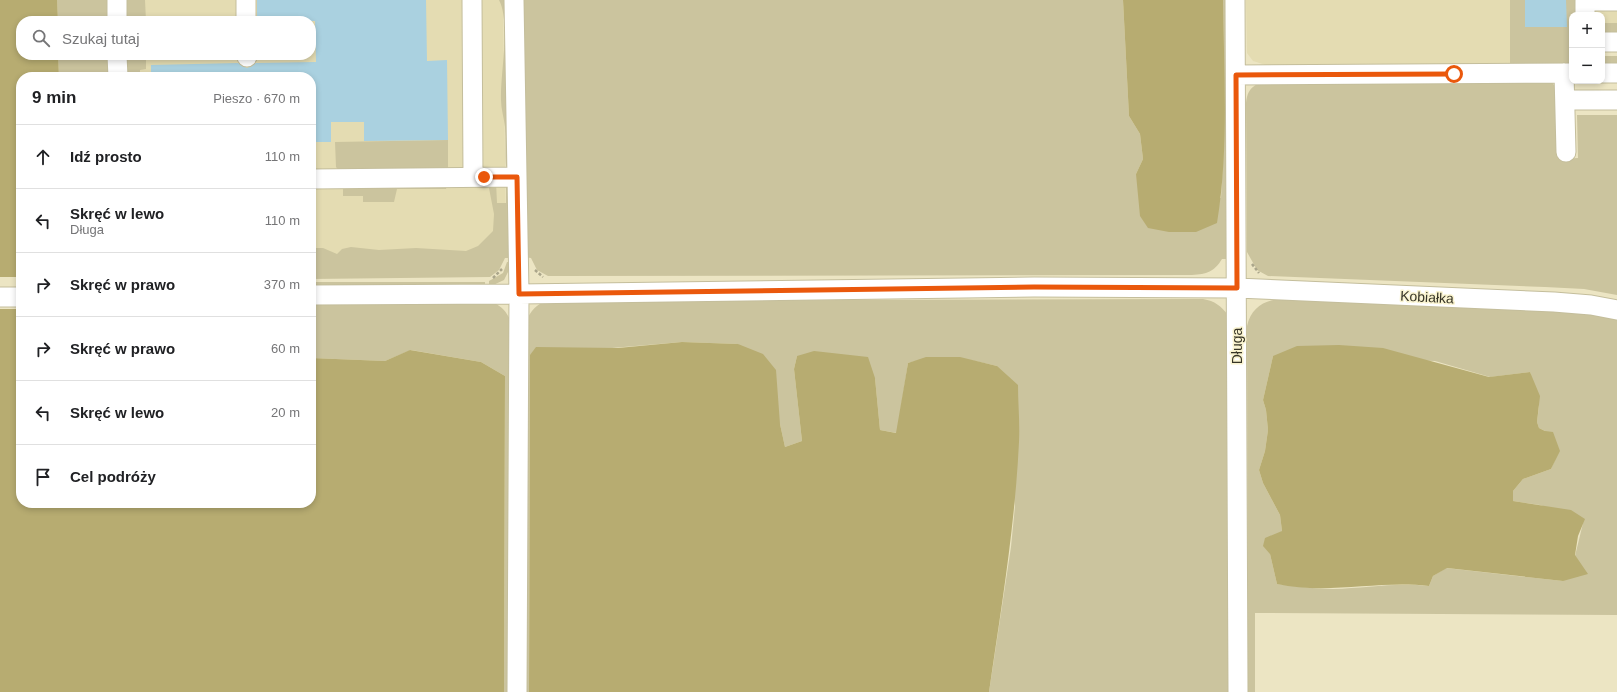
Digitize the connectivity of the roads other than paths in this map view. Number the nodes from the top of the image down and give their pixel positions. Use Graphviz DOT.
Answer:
graph roads {
  1 [pos="117,0"];
  2 [pos="246,0"];
  3 [pos="472,0"];
  4 [pos="514,0"];
  5 [pos="1235,0"];
  6 [pos="1617,1"];
  7 [pos="1585,12"];
  8 [pos="116,16"];
  9 [pos="246,16"];
  10 [pos="1605,42"];
  11 [pos="1617,42"];
  12 [pos="117,60"];
  13 [pos="118,72"];
  14 [pos="1568,73"];
  15 [pos="1605,73"];
  16 [pos="1617,73"];
  17 [pos="1236,75"];
  18 [pos="1565,100"];
  19 [pos="1617,100"];
  20 [pos="1566,152"];
  21 [pos="473,177"];
  22 [pos="517,177"];
  23 [pos="316,179"];
  24 [pos="1237,288"];
  25 [pos="519,294"];
  26 [pos="316,295"];
  27 [pos="0,297"];
  28 [pos="16,297"];
  29 [pos="1617,310"];
  30 [pos="517,692"];
  31 [pos="1238,692"];
  1 -- 8 [label="street"];
  2 -- 9 [label="street"];
  3 -- 21 [label="street"];
  4 -- 22 [label="street"];
  5 -- 17 [label="street, Długa"];
  6 -- 7 [label="street"];
  10 -- 11 [label="street"];
  12 -- 13 [label="street"];
  14 -- 17 [label="street"];
  14 -- 18 [label="street"];
  15 -- 16 [label="street"];
  17 -- 24 [label="street, Długa"];
  18 -- 19 [label="street"];
  18 -- 20 [label="street"];
  21 -- 22 [label="street"];
  21 -- 23 [label="street"];
  22 -- 25 [label="street"];
  24 -- 25 [label="street, Kobiałka"];
  24 -- 29 [label="street, Kobiałka"];
  24 -- 31 [label="street, Długa"];
  25 -- 26 [label="street, Kobiałka"];
  25 -- 30 [label="street"];
  27 -- 28 [label="street"];
}
